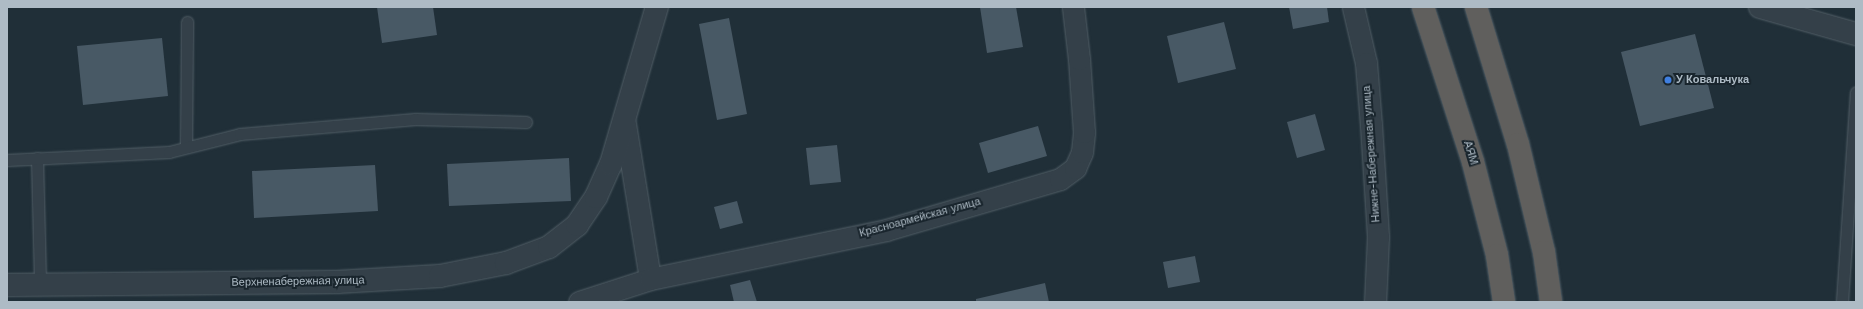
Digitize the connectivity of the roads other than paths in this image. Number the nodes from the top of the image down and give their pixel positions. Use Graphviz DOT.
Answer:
graph roads {
  1 [pos="657,7"];
  2 [pos="1073,7"];
  3 [pos="1353,7"];
  4 [pos="1423,7"];
  5 [pos="1476,7"];
  6 [pos="1760,7"];
  7 [pos="187,22"];
  8 [pos="1856,34"];
  9 [pos="1856,92"];
  10 [pos="624,118"];
  11 [pos="526,122"];
  12 [pos="186,147"];
  13 [pos="37,158"];
  14 [pos="7,160"];
  15 [pos="650,279"];
  16 [pos="7,285"];
  17 [pos="40,285"];
  18 [pos="579,302"];
  19 [pos="1375,302"];
  20 [pos="1504,302"];
  21 [pos="1551,302"];
  22 [pos="1842,302"];
  1 -- 10 [label="street"];
  2 -- 15 [label="street, Красноармейская улица"];
  3 -- 19 [label="street, Нижне-Набережная улица"];
  4 -- 20 [label="highway, АЯМ"];
  5 -- 21 [label="highway"];
  6 -- 8 [label="street"];
  7 -- 12 [label="lane"];
  9 -- 22 [label="lane"];
  10 -- 15 [label="street"];
  10 -- 17 [label="street, Верхненабережная улица"];
  11 -- 12 [label="lane"];
  12 -- 13 [label="lane"];
  13 -- 14 [label="lane"];
  13 -- 17 [label="lane"];
  15 -- 18 [label="street, Красноармейская улица"];
  16 -- 17 [label="street, Верхненабережная улица"];
}
